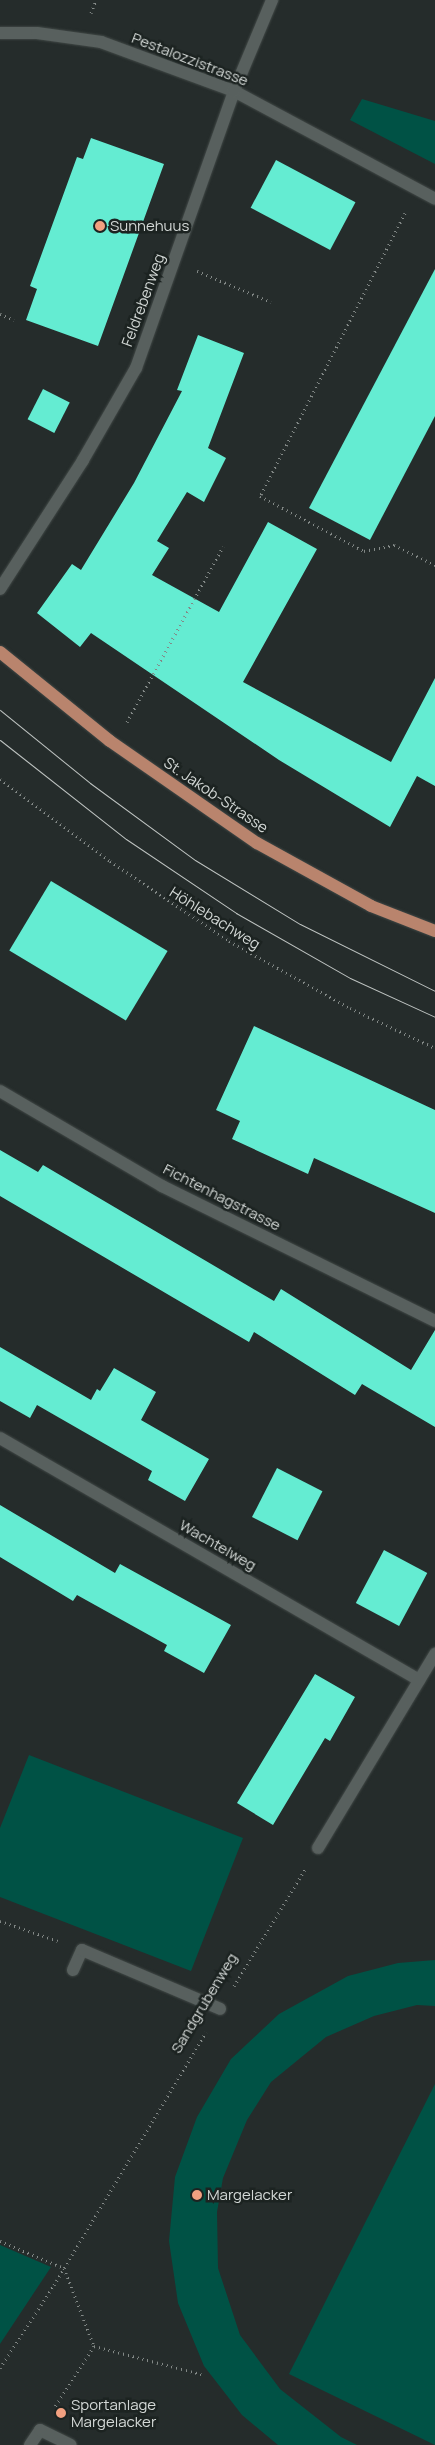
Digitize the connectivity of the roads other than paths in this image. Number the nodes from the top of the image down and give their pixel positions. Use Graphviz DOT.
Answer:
graph roads {
  1 [pos="272,0"];
  2 [pos="0,33"];
  3 [pos="234,91"];
  4 [pos="435,199"];
  5 [pos="0,589"];
  6 [pos="0,652"];
  7 [pos="435,931"];
  8 [pos="0,1091"];
  9 [pos="435,1321"];
  10 [pos="0,1438"];
  11 [pos="435,1654"];
  12 [pos="419,1680"];
  13 [pos="318,1848"];
  14 [pos="74,1970"];
  15 [pos="220,2009"];
  16 [pos="30,2445"];
  17 [pos="72,2445"];
  1 -- 3 [label="street, Feldrebenweg"];
  2 -- 3 [label="street, Pestalozzistrasse"];
  3 -- 4 [label="street, Pestalozzistrasse"];
  3 -- 5 [label="street, Feldrebenweg"];
  6 -- 7 [label="main road, St. Jakob-Strasse"];
  8 -- 9 [label="street, Fichtenhagstrasse"];
  10 -- 12 [label="street, Wachtelweg"];
  11 -- 12 [label="street"];
  12 -- 13 [label="street"];
  14 -- 15 [label="street"];
  16 -- 17 [label="street"];
}
